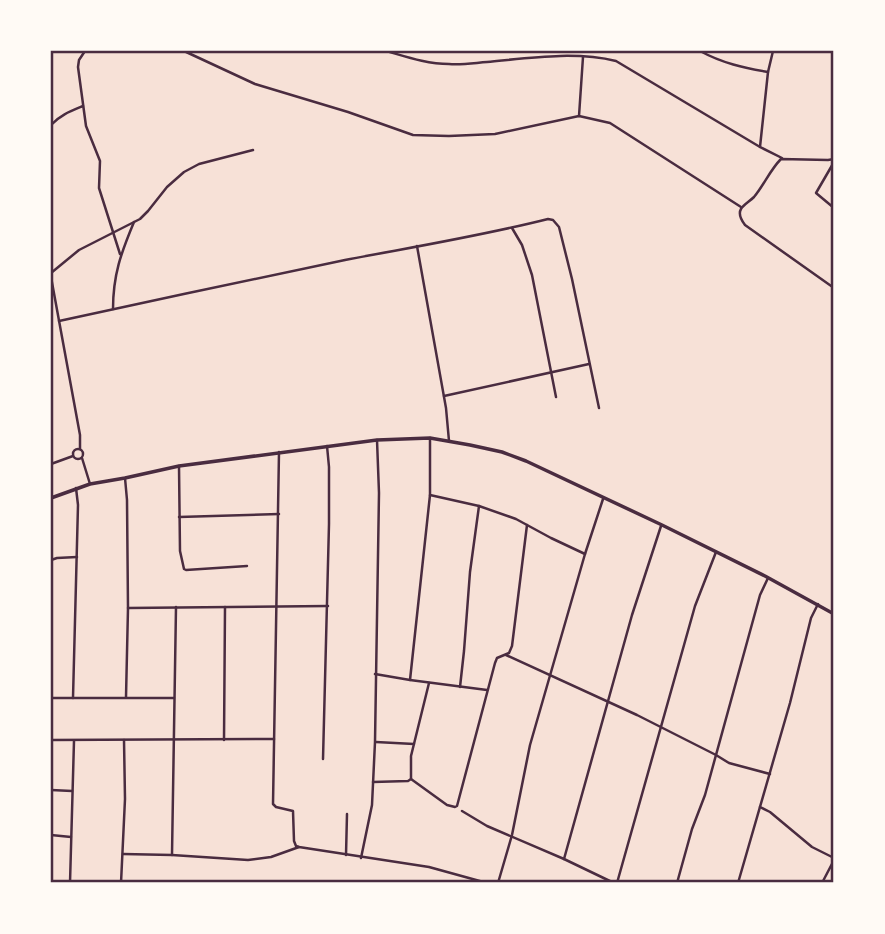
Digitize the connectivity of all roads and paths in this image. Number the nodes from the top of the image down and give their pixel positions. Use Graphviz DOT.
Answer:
graph roads {
  1 [pos="85,51"];
  2 [pos="184,51"];
  3 [pos="386,51"];
  4 [pos="569,51"];
  5 [pos="700,51"];
  6 [pos="773,51"];
  7 [pos="569,57"];
  8 [pos="583,57"];
  9 [pos="768,72"];
  10 [pos="83,106"];
  11 [pos="579,116"];
  12 [pos="51,125"];
  13 [pos="760,147"];
  14 [pos="253,150"];
  15 [pos="782,158"];
  16 [pos="834,160"];
  17 [pos="741,208"];
  18 [pos="834,208"];
  19 [pos="134,222"];
  20 [pos="512,228"];
  21 [pos="113,231"];
  22 [pos="417,246"];
  23 [pos="120,254"];
  24 [pos="51,275"];
  25 [pos="834,288"];
  26 [pos="113,309"];
  27 [pos="59,321"];
  28 [pos="589,364"];
  29 [pos="551,372"];
  30 [pos="444,396"];
  31 [pos="556,397"];
  32 [pos="599,408"];
  33 [pos="430,438"];
  34 [pos="377,440"];
  35 [pos="449,441"];
  36 [pos="327,446"];
  37 [pos="80,449"];
  38 [pos="279,452"];
  39 [pos="73,456"];
  40 [pos="82,458"];
  41 [pos="51,464"];
  42 [pos="179,466"];
  43 [pos="125,478"];
  44 [pos="90,484"];
  45 [pos="76,488"];
  46 [pos="430,495"];
  47 [pos="51,498"];
  48 [pos="604,498"];
  49 [pos="480,506"];
  50 [pos="279,514"];
  51 [pos="179,517"];
  52 [pos="527,525"];
  53 [pos="662,525"];
  54 [pos="716,552"];
  55 [pos="585,554"];
  56 [pos="78,557"];
  57 [pos="51,560"];
  58 [pos="247,566"];
  59 [pos="768,578"];
  60 [pos="818,604"];
  61 [pos="276,606"];
  62 [pos="328,606"];
  63 [pos="176,607"];
  64 [pos="225,607"];
  65 [pos="128,608"];
  66 [pos="834,614"];
  67 [pos="505,654"];
  68 [pos="375,674"];
  69 [pos="551,675"];
  70 [pos="410,680"];
  71 [pos="429,683"];
  72 [pos="460,687"];
  73 [pos="488,690"];
  74 [pos="126,697"];
  75 [pos="51,698"];
  76 [pos="73,698"];
  77 [pos="174,698"];
  78 [pos="608,703"];
  79 [pos="660,727"];
  80 [pos="274,739"];
  81 [pos="51,740"];
  82 [pos="124,740"];
  83 [pos="173,740"];
  84 [pos="224,740"];
  85 [pos="74,741"];
  86 [pos="375,742"];
  87 [pos="414,744"];
  88 [pos="716,755"];
  89 [pos="323,759"];
  90 [pos="770,775"];
  91 [pos="411,779"];
  92 [pos="373,782"];
  93 [pos="51,790"];
  94 [pos="72,791"];
  95 [pos="760,807"];
  96 [pos="462,811"];
  97 [pos="346,814"];
  98 [pos="51,835"];
  99 [pos="512,835"];
  100 [pos="71,837"];
  101 [pos="299,847"];
  102 [pos="123,854"];
  103 [pos="172,855"];
  104 [pos="346,855"];
  105 [pos="361,858"];
  106 [pos="564,859"];
  107 [pos="834,859"];
  108 [pos="833,865"];
  109 [pos="70,883"];
  110 [pos="121,883"];
  111 [pos="487,883"];
  112 [pos="498,883"];
  113 [pos="616,883"];
  114 [pos="677,883"];
  115 [pos="738,883"];
  116 [pos="822,883"];
  1 -- 10 [label="street"];
  2 -- 11 [label="street"];
  3 -- 7 [label="street"];
  4 -- 7 [label="street"];
  5 -- 9 [label="street"];
  6 -- 9 [label="street"];
  7 -- 8 [label="street"];
  8 -- 11 [label="street"];
  8 -- 13 [label="street"];
  9 -- 13 [label="street"];
  10 -- 12 [label="street"];
  10 -- 21 [label="street"];
  11 -- 17 [label="street"];
  13 -- 15 [label="street"];
  14 -- 19 [label="street"];
  15 -- 16 [label="street"];
  15 -- 17 [label="street"];
  16 -- 18 [label="street"];
  17 -- 25 [label="street"];
  19 -- 21 [label="street"];
  19 -- 23 [label="street"];
  20 -- 22 [label="street"];
  20 -- 28 [label="street"];
  20 -- 29 [label="street"];
  21 -- 23 [label="street"];
  21 -- 24 [label="street"];
  22 -- 26 [label="street"];
  22 -- 30 [label="street"];
  23 -- 26 [label="street"];
  24 -- 27 [label="street"];
  26 -- 27 [label="street"];
  27 -- 37 [label="street"];
  28 -- 29 [label="street"];
  28 -- 32 [label="street"];
  29 -- 30 [label="street"];
  29 -- 31 [label="street"];
  30 -- 35 [label="street"];
  33 -- 34 [label="street"];
  33 -- 35 [label="street"];
  33 -- 46 [label="street"];
  34 -- 36 [label="street"];
  34 -- 68 [label="street"];
  35 -- 48 [label="street"];
  36 -- 38 [label="street"];
  36 -- 62 [label="street"];
  37 -- 39 [label="street"];
  37 -- 40 [label="street"];
  38 -- 42 [label="street"];
  38 -- 50 [label="street"];
  39 -- 40 [label="street"];
  39 -- 41 [label="street"];
  40 -- 44 [label="street"];
  42 -- 43 [label="street"];
  42 -- 51 [label="street"];
  43 -- 44 [label="street"];
  43 -- 65 [label="street"];
  44 -- 45 [label="street"];
  45 -- 47 [label="street"];
  45 -- 56 [label="street"];
  46 -- 49 [label="street"];
  46 -- 70 [label="street"];
  48 -- 53 [label="street"];
  48 -- 55 [label="street"];
  49 -- 52 [label="street"];
  49 -- 72 [label="street"];
  50 -- 51 [label="street"];
  50 -- 61 [label="street"];
  51 -- 58 [label="street"];
  52 -- 55 [label="street"];
  52 -- 67 [label="street"];
  53 -- 54 [label="street"];
  53 -- 78 [label="street"];
  54 -- 59 [label="street"];
  54 -- 79 [label="street"];
  55 -- 69 [label="street"];
  56 -- 57 [label="street"];
  56 -- 76 [label="street"];
  59 -- 60 [label="street"];
  59 -- 88 [label="street"];
  60 -- 66 [label="street"];
  60 -- 90 [label="street"];
  61 -- 62 [label="street"];
  61 -- 64 [label="street"];
  61 -- 80 [label="street"];
  62 -- 89 [label="street"];
  63 -- 64 [label="street"];
  63 -- 65 [label="street"];
  63 -- 77 [label="street"];
  64 -- 84 [label="street"];
  65 -- 74 [label="street"];
  67 -- 69 [label="street"];
  67 -- 73 [label="street"];
  68 -- 70 [label="street"];
  68 -- 86 [label="street"];
  69 -- 78 [label="street"];
  69 -- 99 [label="street"];
  70 -- 71 [label="street"];
  71 -- 72 [label="street"];
  71 -- 87 [label="street"];
  72 -- 73 [label="street"];
  73 -- 91 [label="street"];
  74 -- 76 [label="street"];
  74 -- 77 [label="street"];
  75 -- 76 [label="street"];
  77 -- 83 [label="street"];
  78 -- 79 [label="street"];
  78 -- 106 [label="street"];
  79 -- 88 [label="street"];
  79 -- 113 [label="street"];
  80 -- 84 [label="street"];
  80 -- 101 [label="street"];
  81 -- 85 [label="street"];
  82 -- 83 [label="street"];
  82 -- 85 [label="street"];
  82 -- 102 [label="street"];
  83 -- 84 [label="street"];
  83 -- 103 [label="street"];
  85 -- 94 [label="street"];
  86 -- 87 [label="street"];
  86 -- 92 [label="street"];
  87 -- 91 [label="street"];
  88 -- 90 [label="street"];
  88 -- 114 [label="street"];
  90 -- 95 [label="street"];
  91 -- 92 [label="street"];
  92 -- 105 [label="street"];
  93 -- 94 [label="street"];
  94 -- 100 [label="street"];
  95 -- 107 [label="street"];
  95 -- 115 [label="street"];
  96 -- 99 [label="street"];
  97 -- 104 [label="street"];
  98 -- 100 [label="street"];
  99 -- 106 [label="street"];
  99 -- 112 [label="street"];
  100 -- 109 [label="street"];
  101 -- 103 [label="street"];
  101 -- 104 [label="street"];
  102 -- 103 [label="street"];
  102 -- 110 [label="street"];
  104 -- 105 [label="street"];
  105 -- 111 [label="street"];
  106 -- 113 [label="street"];
  107 -- 108 [label="street"];
  108 -- 116 [label="street"];
}
